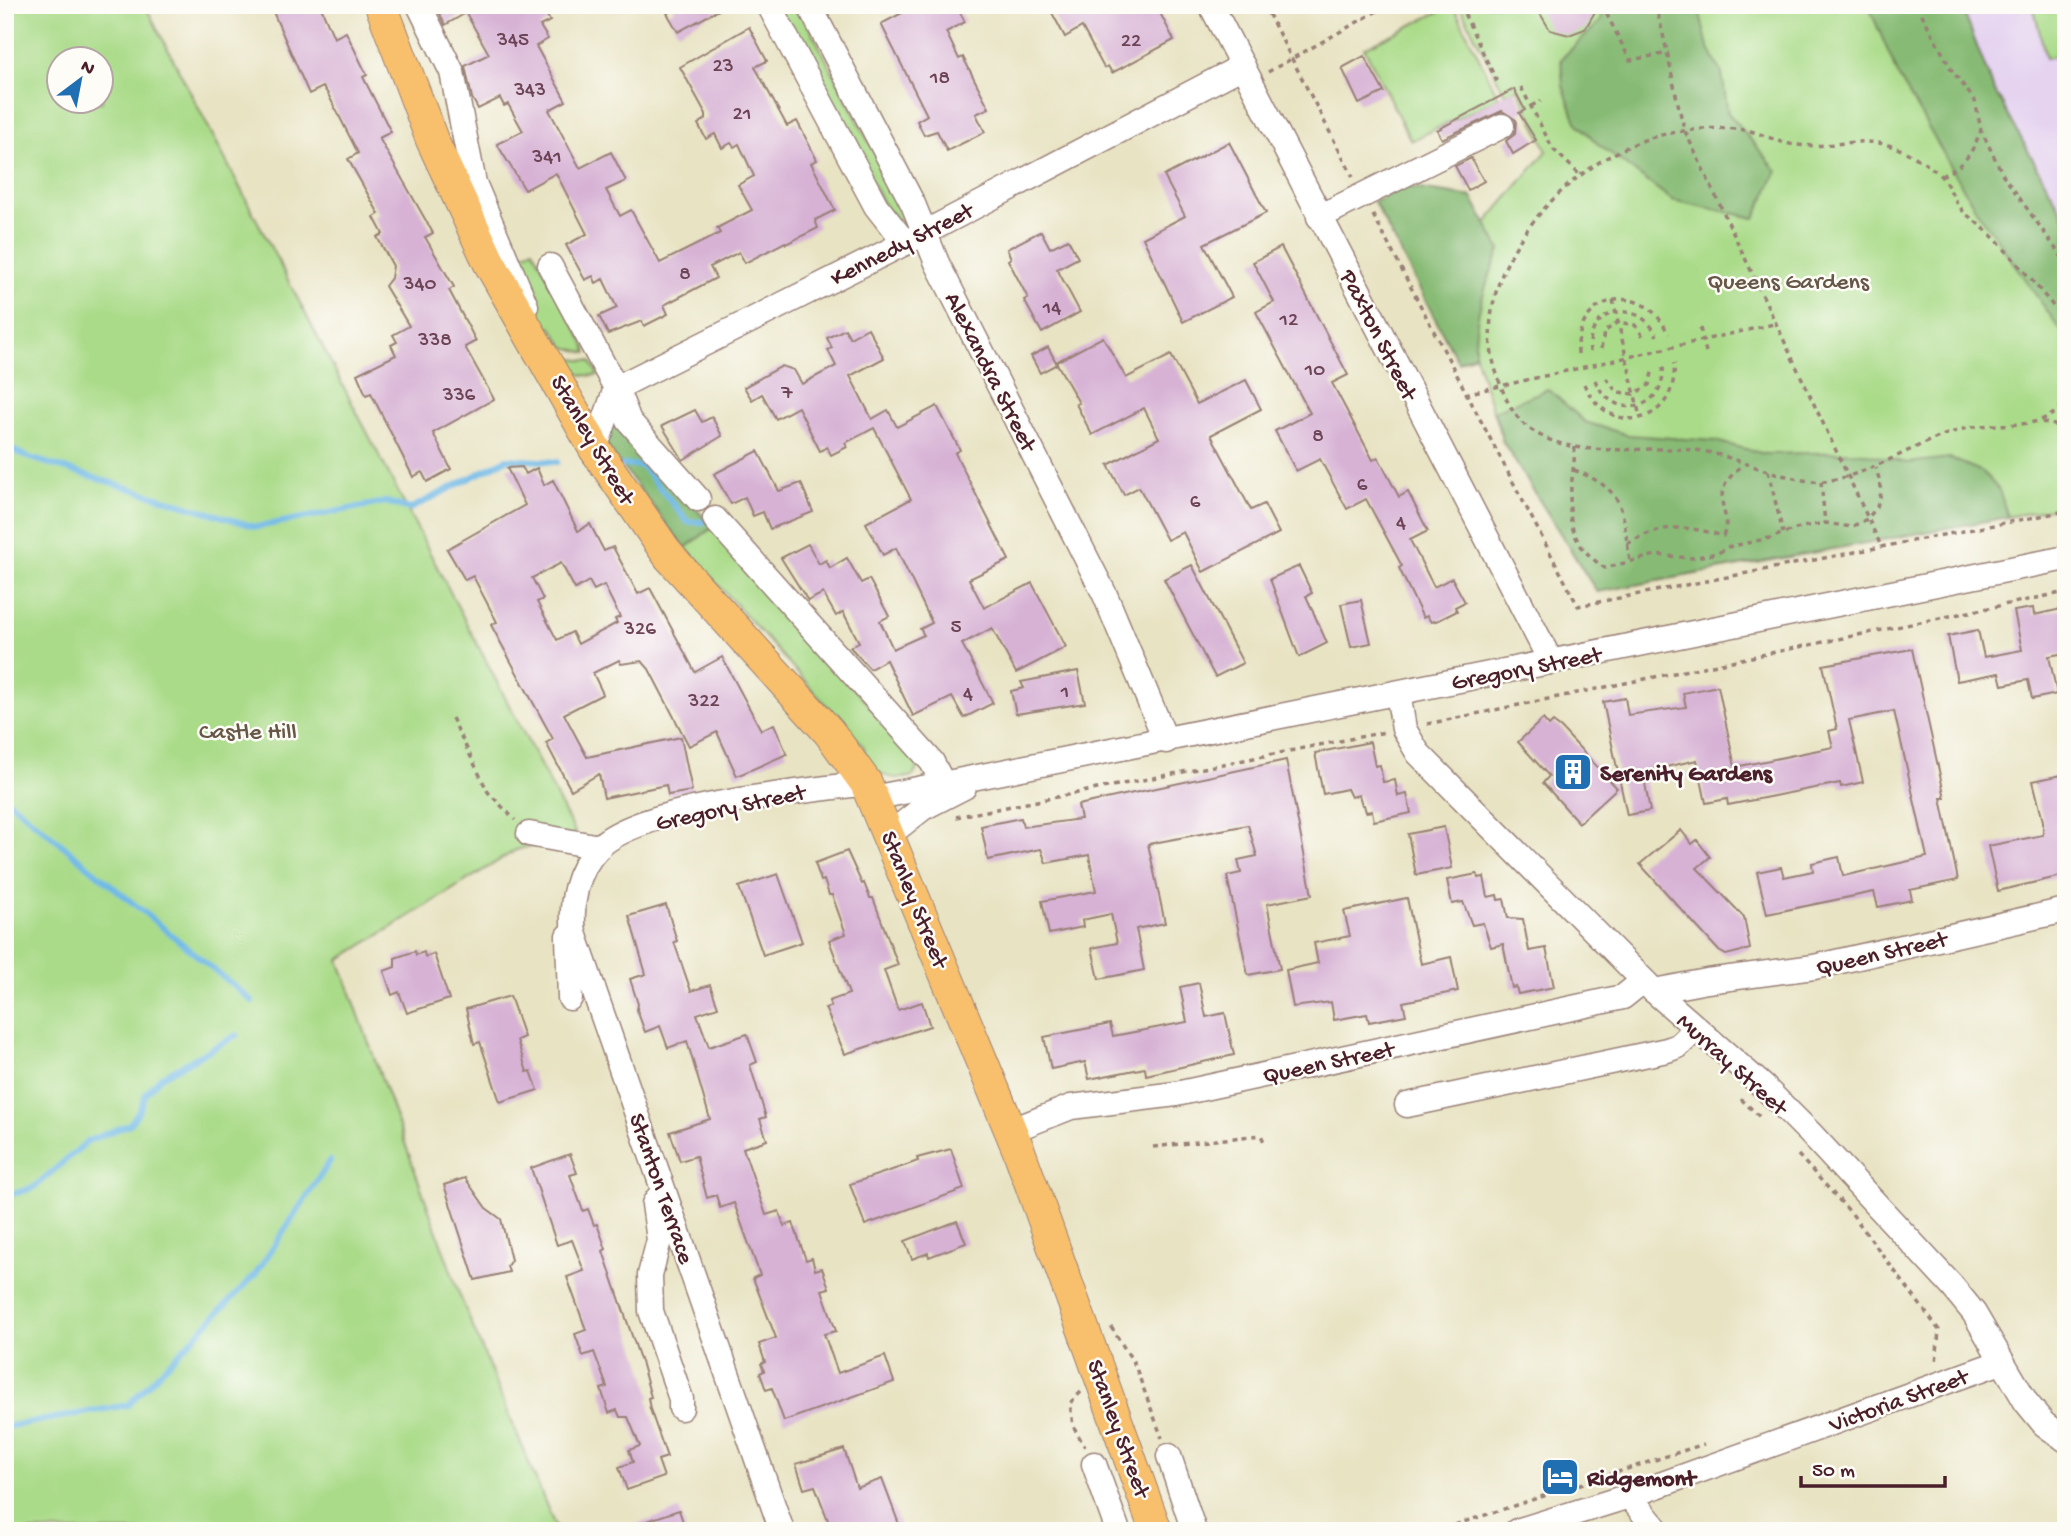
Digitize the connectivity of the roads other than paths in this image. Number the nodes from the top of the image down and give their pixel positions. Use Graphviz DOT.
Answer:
graph roads {
  1 [pos="381,5"];
  2 [pos="419,5"];
  3 [pos="769,5"];
  4 [pos="809,5"];
  5 [pos="1210,5"];
  6 [pos="1247,74"];
  7 [pos="1502,126"];
  8 [pos="1320,217"];
  9 [pos="914,238"];
  10 [pos="550,266"];
  11 [pos="539,345"];
  12 [pos="616,388"];
  13 [pos="595,449"];
  14 [pos="698,499"];
  15 [pos="715,519"];
  16 [pos="2066,558"];
  17 [pos="1551,662"];
  18 [pos="1398,693"];
  19 [pos="1166,741"];
  20 [pos="987,777"];
  21 [pos="942,782"];
  22 [pos="870,790"];
  23 [pos="528,834"];
  24 [pos="890,834"];
  25 [pos="599,847"];
  26 [pos="572,907"];
  27 [pos="2066,910"];
  28 [pos="1648,986"];
  29 [pos="570,998"];
  30 [pos="1695,1030"];
  31 [pos="1407,1105"];
  32 [pos="1010,1131"];
  33 [pos="665,1195"];
  34 [pos="2001,1362"];
  35 [pos="681,1408"];
  36 [pos="2066,1440"];
  37 [pos="1168,1456"];
  38 [pos="1094,1464"];
  39 [pos="1629,1496"];
  40 [pos="1647,1528"];
  41 [pos="782,1531"];
  42 [pos="1118,1531"];
  43 [pos="1156,1531"];
  44 [pos="1194,1531"];
  45 [pos="1517,1531"];
  1 -- 11 [label="main road, Stanley Street"];
  2 -- 11 [label="street, Stanley Street"];
  3 -- 9 [label="street, Alexandra Street"];
  4 -- 9 [label="street, Alexandra Street"];
  5 -- 6 [label="street, Paxton Street"];
  6 -- 8 [label="street, Paxton Street"];
  6 -- 9 [label="street, Kennedy Street"];
  7 -- 8 [label="street"];
  8 -- 17 [label="street, Paxton Street"];
  9 -- 12 [label="street, Kennedy Street"];
  9 -- 19 [label="street, Alexandra Street"];
  10 -- 12 [label="street"];
  11 -- 13 [label="main road, Stanley Street"];
  12 -- 13 [label="street"];
  12 -- 14 [label="street"];
  13 -- 22 [label="main road, Stanley Street"];
  15 -- 21 [label="street"];
  16 -- 17 [label="street, Gregory Street"];
  17 -- 18 [label="street, Gregory Street"];
  18 -- 19 [label="street, Gregory Street"];
  18 -- 28 [label="street, Murray Street"];
  19 -- 20 [label="street, Gregory Street"];
  20 -- 21 [label="street, Gregory Street"];
  20 -- 24 [label="street, Gregory Street"];
  21 -- 22 [label="street, Gregory Street"];
  22 -- 24 [label="main road, Stanley Street"];
  22 -- 25 [label="street, Gregory Street"];
  23 -- 25 [label="street"];
  24 -- 32 [label="main road, Stanley Street"];
  25 -- 26 [label="street, Stanton Terrace"];
  26 -- 29 [label="street"];
  26 -- 33 [label="street, Stanton Terrace"];
  27 -- 28 [label="street, Queen Street"];
  28 -- 30 [label="street, Murray Street"];
  28 -- 32 [label="street, Queen Street"];
  30 -- 31 [label="street"];
  30 -- 34 [label="street, Murray Street"];
  32 -- 43 [label="main road, Stanley Street"];
  33 -- 35 [label="street"];
  33 -- 41 [label="street, Stanton Terrace"];
  34 -- 36 [label="street, Murray Street"];
  34 -- 39 [label="street, Victoria Street"];
  37 -- 44 [label="street, Stanley Street"];
  38 -- 42 [label="street, Stanley Street"];
  39 -- 40 [label="street"];
  39 -- 45 [label="street, Victoria Street"];
}
